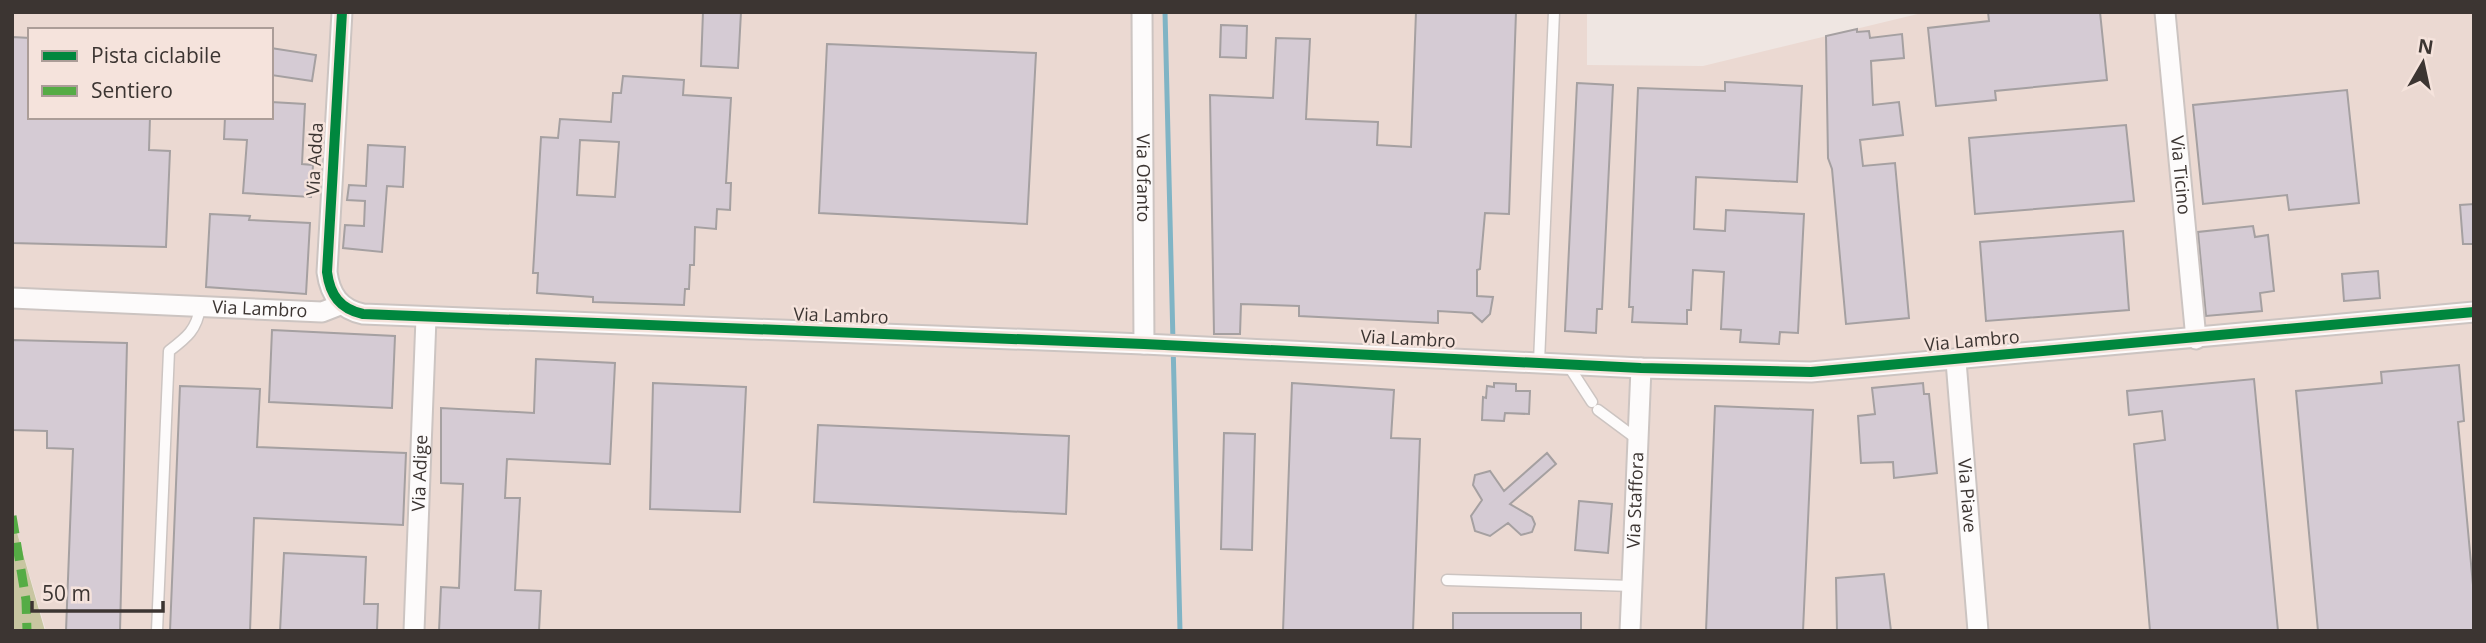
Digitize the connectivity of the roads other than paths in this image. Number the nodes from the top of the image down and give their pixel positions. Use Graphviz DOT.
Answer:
graph roads {
  1 [pos="342,12"];
  2 [pos="1142,12"];
  3 [pos="1554,12"];
  4 [pos="2165,12"];
  5 [pos="12,298"];
  6 [pos="340,305"];
  7 [pos="200,307"];
  8 [pos="2474,312"];
  9 [pos="426,318"];
  10 [pos="2196,339"];
  11 [pos="1149,344"];
  12 [pos="1956,361"];
  13 [pos="1539,362"];
  14 [pos="1568,364"];
  15 [pos="1641,368"];
  16 [pos="1638,439"];
  17 [pos="1447,580"];
  18 [pos="1632,586"];
  19 [pos="157,631"];
  20 [pos="414,631"];
  21 [pos="1630,631"];
  22 [pos="1978,631"];
  1 -- 6 [label="street, Via Adda"];
  2 -- 11 [label="street, Via Ofanto"];
  3 -- 13 [label="lane"];
  4 -- 10 [label="street, Via Ticino"];
  5 -- 7 [label="street, Via Lambro"];
  6 -- 7 [label="street, Via Lambro"];
  6 -- 9 [label="street, Via Lambro"];
  7 -- 19 [label="lane"];
  8 -- 10 [label="street, Via Lambro"];
  9 -- 11 [label="street, Via Lambro"];
  9 -- 20 [label="street, Via Adige"];
  10 -- 12 [label="street, Via Lambro"];
  11 -- 13 [label="street, Via Lambro"];
  12 -- 15 [label="street, Via Lambro"];
  12 -- 22 [label="street, Via Piave"];
  13 -- 14 [label="street, Via Lambro"];
  14 -- 15 [label="street, Via Lambro"];
  14 -- 16 [label="lane"];
  15 -- 16 [label="street, Via Staffora"];
  16 -- 18 [label="street, Via Staffora"];
  17 -- 18 [label="lane"];
  18 -- 21 [label="street, Via Staffora"];
}
